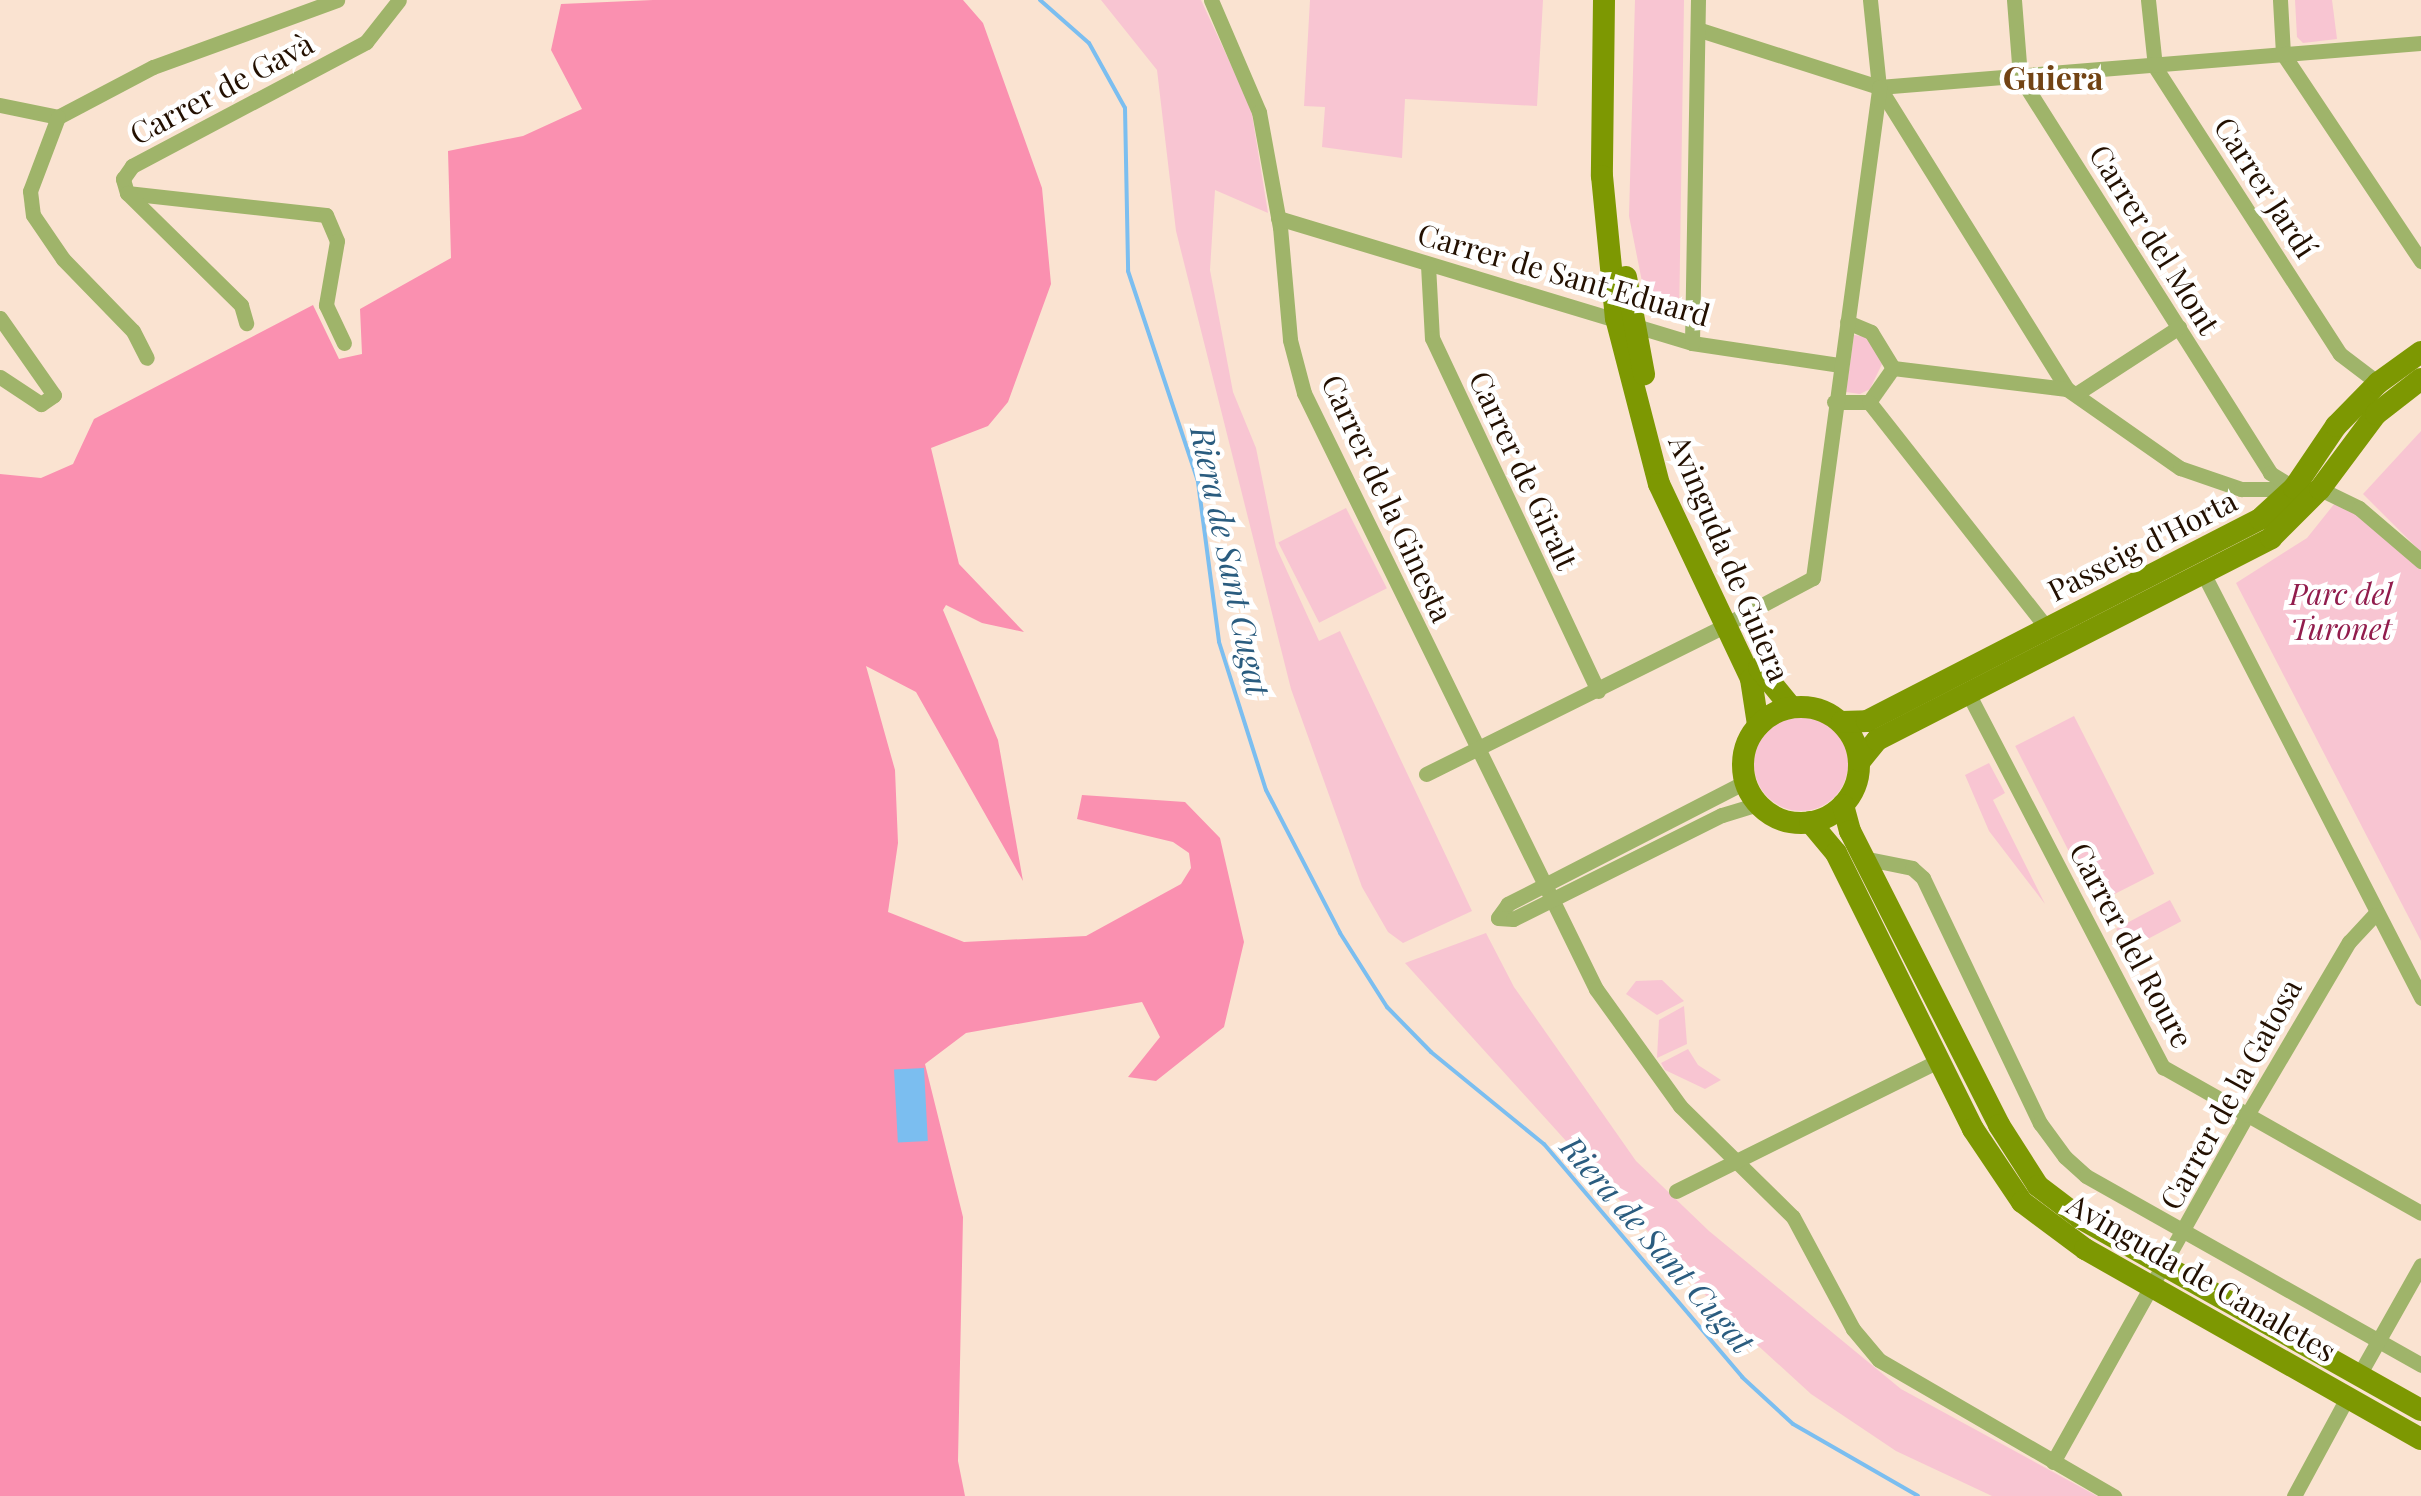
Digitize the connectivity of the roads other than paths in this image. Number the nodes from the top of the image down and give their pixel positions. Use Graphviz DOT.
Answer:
graph roads {
  1 [pos="337,0"];
  2 [pos="399,0"];
  3 [pos="1211,0"];
  4 [pos="1604,0"];
  5 [pos="1617,0"];
  6 [pos="1698,0"];
  7 [pos="1870,0"];
  8 [pos="2014,0"];
  9 [pos="2148,0"];
  10 [pos="2280,0"];
  11 [pos="1700,30"];
  12 [pos="2421,43"];
  13 [pos="2283,54"];
  14 [pos="2155,66"];
  15 [pos="2020,77"];
  16 [pos="1880,88"];
  17 [pos="0,105"];
  18 [pos="58,117"];
  19 [pos="127,193"];
  20 [pos="1278,218"];
  21 [pos="2421,261"];
  22 [pos="1428,266"];
  23 [pos="0,318"];
  24 [pos="246,322"];
  25 [pos="1625,322"];
  26 [pos="1847,322"];
  27 [pos="2178,327"];
  28 [pos="344,343"];
  29 [pos="1692,343"];
  30 [pos="2421,352"];
  31 [pos="147,358"];
  32 [pos="1840,365"];
  33 [pos="1893,368"];
  34 [pos="0,377"];
  35 [pos="2421,379"];
  36 [pos="2378,382"];
  37 [pos="2071,392"];
  38 [pos="1834,402"];
  39 [pos="1869,402"];
  40 [pos="2286,489"];
  41 [pos="2320,489"];
  42 [pos="2251,490"];
  43 [pos="2267,514"];
  44 [pos="2421,561"];
  45 [pos="2203,572"];
  46 [pos="1729,623"];
  47 [pos="2047,628"];
  48 [pos="1598,691"];
  49 [pos="1968,695"];
  50 [pos="1791,707"];
  51 [pos="1842,722"];
  52 [pos="1758,725"];
  53 [pos="1477,750"];
  54 [pos="1860,762"];
  55 [pos="1426,774"];
  56 [pos="1746,782"];
  57 [pos="1758,804"];
  58 [pos="1843,805"];
  59 [pos="1810,822"];
  60 [pos="1864,858"];
  61 [pos="1550,892"];
  62 [pos="2374,915"];
  63 [pos="2421,998"];
  64 [pos="1938,1061"];
  65 [pos="2246,1115"];
  66 [pos="1732,1163"];
  67 [pos="1676,1191"];
  68 [pos="2421,1213"];
  69 [pos="2184,1232"];
  70 [pos="2421,1265"];
  71 [pos="2160,1276"];
  72 [pos="2378,1339"];
  73 [pos="2421,1365"];
  74 [pos="2359,1375"];
  75 [pos="2313,1376"];
  76 [pos="2348,1396"];
  77 [pos="2421,1410"];
  78 [pos="2421,1438"];
  79 [pos="2053,1462"];
  80 [pos="2114,1496"];
  81 [pos="2294,1496"];
  1 -- 18 [label="street"];
  2 -- 19 [label="street, Carrer de Gavà"];
  3 -- 20 [label="street, Carrer de la Ginesta"];
  4 -- 25 [label="main road, Avinguda de Guiera"];
  5 -- 25 [label="main road, Avinguda de Guiera"];
  6 -- 11 [label="street"];
  7 -- 16 [label="street"];
  8 -- 15 [label="street, Carrer del Mont"];
  9 -- 14 [label="street, Carrer Jardí"];
  10 -- 13 [label="street"];
  11 -- 16 [label="street"];
  11 -- 29 [label="street"];
  12 -- 13 [label="street"];
  13 -- 14 [label="street"];
  13 -- 21 [label="street"];
  14 -- 15 [label="street"];
  14 -- 36 [label="street, Carrer Jardí"];
  15 -- 16 [label="street"];
  15 -- 27 [label="street, Carrer del Mont"];
  16 -- 26 [label="street"];
  16 -- 37 [label="street"];
  17 -- 18 [label="street"];
  18 -- 31 [label="street"];
  19 -- 24 [label="street"];
  19 -- 28 [label="street"];
  20 -- 22 [label="street, Carrer de Sant Eduard"];
  20 -- 53 [label="street, Carrer de la Ginesta"];
  22 -- 25 [label="street, Carrer de Sant Eduard"];
  22 -- 48 [label="street, Carrer de Giralt"];
  23 -- 34 [label="street"];
  25 -- 29 [label="street, Carrer de Sant Eduard"];
  25 -- 46 [label="main road, Avinguda de Guiera"];
  26 -- 32 [label="street"];
  26 -- 33 [label="street"];
  27 -- 37 [label="street"];
  27 -- 40 [label="street, Carrer del Mont"];
  29 -- 32 [label="street, Carrer de Sant Eduard"];
  30 -- 36 [label="main road, Passeig d'Horta"];
  32 -- 38 [label="street"];
  33 -- 37 [label="street"];
  33 -- 39 [label="street"];
  35 -- 41 [label="main road, Passeig d'Horta"];
  36 -- 40 [label="main road, Passeig d'Horta"];
  37 -- 42 [label="street"];
  38 -- 39 [label="street"];
  38 -- 46 [label="street"];
  39 -- 47 [label="street"];
  40 -- 41 [label="street"];
  40 -- 42 [label="street"];
  40 -- 43 [label="main road, Passeig d'Horta"];
  41 -- 44 [label="street"];
  41 -- 45 [label="main road, Passeig d'Horta"];
  42 -- 43 [label="street"];
  43 -- 47 [label="main road, Passeig d'Horta"];
  45 -- 49 [label="main road, Passeig d'Horta"];
  45 -- 62 [label="street"];
  46 -- 48 [label="street"];
  46 -- 50 [label="main road, Avinguda de Guiera"];
  46 -- 52 [label="main road, Avinguda de Guiera"];
  47 -- 51 [label="main road, Passeig d'Horta"];
  48 -- 53 [label="street"];
  49 -- 54 [label="main road, Passeig d'Horta"];
  49 -- 65 [label="street, Carrer del Roure"];
  50 -- 51 [label="main road"];
  50 -- 52 [label="main road"];
  51 -- 54 [label="main road"];
  52 -- 56 [label="main road"];
  53 -- 55 [label="street"];
  53 -- 61 [label="street, Carrer de la Ginesta"];
  54 -- 58 [label="main road"];
  56 -- 57 [label="main road"];
  56 -- 61 [label="street"];
  57 -- 59 [label="main road"];
  57 -- 61 [label="street"];
  58 -- 59 [label="main road"];
  58 -- 60 [label="main road, Avinguda de Canaletes"];
  59 -- 64 [label="main road, Avinguda de Canaletes"];
  60 -- 69 [label="street, Avinguda de Canaletes"];
  60 -- 71 [label="main road, Avinguda de Canaletes"];
  61 -- 66 [label="street, Carrer de la Ginesta"];
  62 -- 63 [label="street"];
  62 -- 65 [label="street, Carrer de la Gatosa"];
  64 -- 66 [label="street"];
  64 -- 71 [label="main road, Avinguda de Canaletes"];
  65 -- 68 [label="street, Carrer del Roure"];
  65 -- 69 [label="street, Carrer de la Gatosa"];
  66 -- 67 [label="street"];
  66 -- 79 [label="street, Carrer de la Ginesta"];
  69 -- 71 [label="street, Carrer de la Gatosa"];
  69 -- 72 [label="street, Avinguda de Canaletes"];
  70 -- 72 [label="street"];
  71 -- 74 [label="main road, Avinguda de Canaletes"];
  71 -- 75 [label="main road, Avinguda de Canaletes"];
  71 -- 79 [label="street, Carrer de la Gatosa"];
  72 -- 73 [label="street, Avinguda de Canaletes"];
  72 -- 74 [label="street"];
  74 -- 75 [label="main road"];
  74 -- 77 [label="main road, Avinguda de Canaletes"];
  75 -- 76 [label="main road, Avinguda de Canaletes"];
  76 -- 78 [label="main road, Avinguda de Canaletes"];
  76 -- 81 [label="street"];
  79 -- 80 [label="street, Carrer de la Ginesta"];
}
